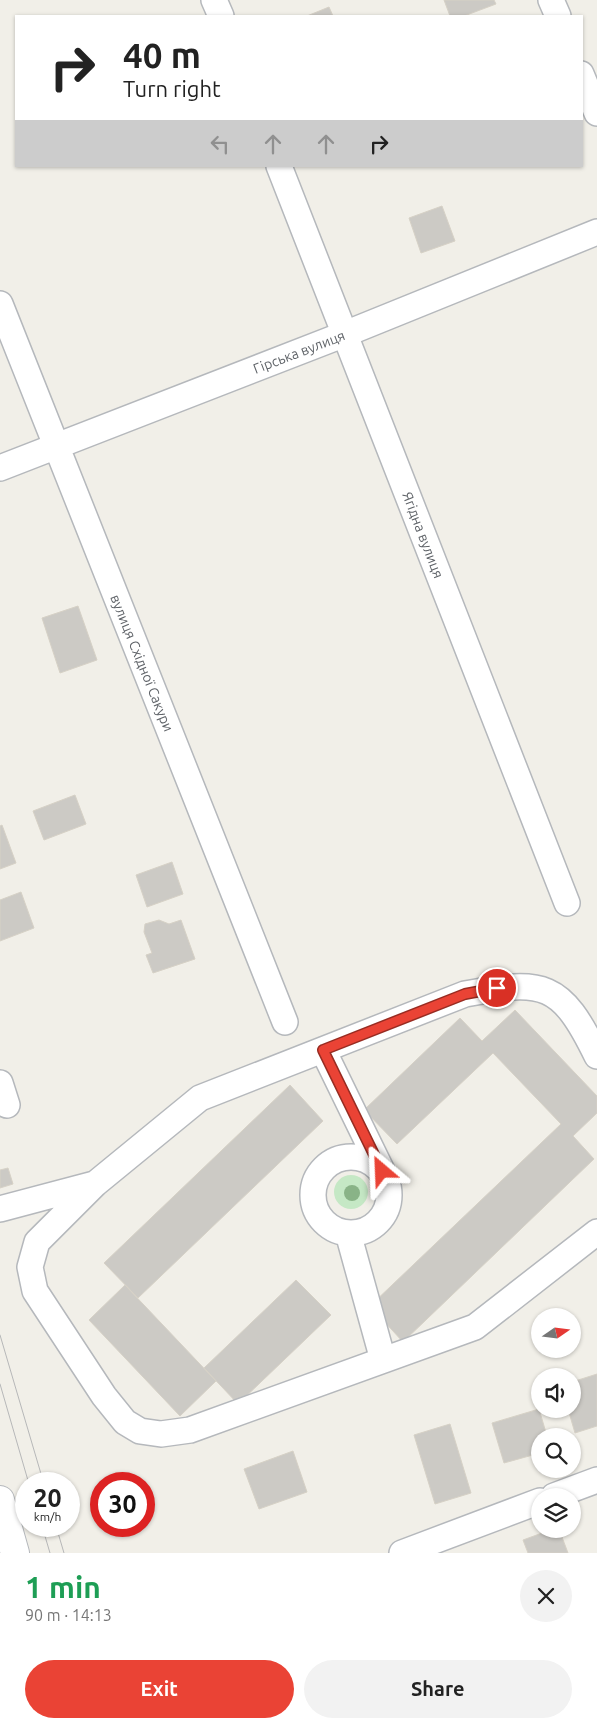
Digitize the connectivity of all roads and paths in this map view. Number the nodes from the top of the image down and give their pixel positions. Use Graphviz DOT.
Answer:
graph roads {
  1 [pos="214,0"];
  2 [pos="551,0"];
  3 [pos="221,15"];
  4 [pos="558,15"];
  5 [pos="583,79"];
  6 [pos="597,113"];
  7 [pos="279,167"];
  8 [pos="597,232"];
  9 [pos="0,304"];
  10 [pos="345,334"];
  11 [pos="56,446"];
  12 [pos="0,468"];
  13 [pos="567,904"];
  14 [pos="285,1022"];
  15 [pos="323,1050"];
  16 [pos="597,1056"];
  17 [pos="382,1171"];
  18 [pos="95,1184"];
  19 [pos="0,1209"];
  20 [pos="597,1232"];
  21 [pos="348,1233"];
  22 [pos="383,1360"];
  23 [pos="597,1480"];
  24 [pos="576,1488"];
  25 [pos="0,1500"];
  26 [pos="531,1505"];
  27 [pos="15,1553"];
  28 [pos="402,1553"];
  1 -- 3 [label="street"];
  2 -- 4 [label="street"];
  5 -- 6 [label="street"];
  7 -- 10 [label="street, Ягідна вулиця"];
  8 -- 10 [label="street, Гірська вулиця"];
  9 -- 11 [label="street, вулиця Східної Сакури"];
  10 -- 11 [label="street, Гірська вулиця"];
  10 -- 13 [label="street, Ягідна вулиця"];
  11 -- 12 [label="street, Гірська вулиця"];
  11 -- 14 [label="street, вулиця Східної Сакури"];
  15 -- 16 [label="street"];
  15 -- 17 [label="street"];
  15 -- 18 [label="street"];
  17 -- 21 [label="street"];
  17 -- 21 [label="street"];
  18 -- 19 [label="street"];
  18 -- 22 [label="street"];
  20 -- 22 [label="street"];
  21 -- 22 [label="street"];
  23 -- 24 [label="street"];
  25 -- 27 [label="street"];
  26 -- 28 [label="street"];
}
